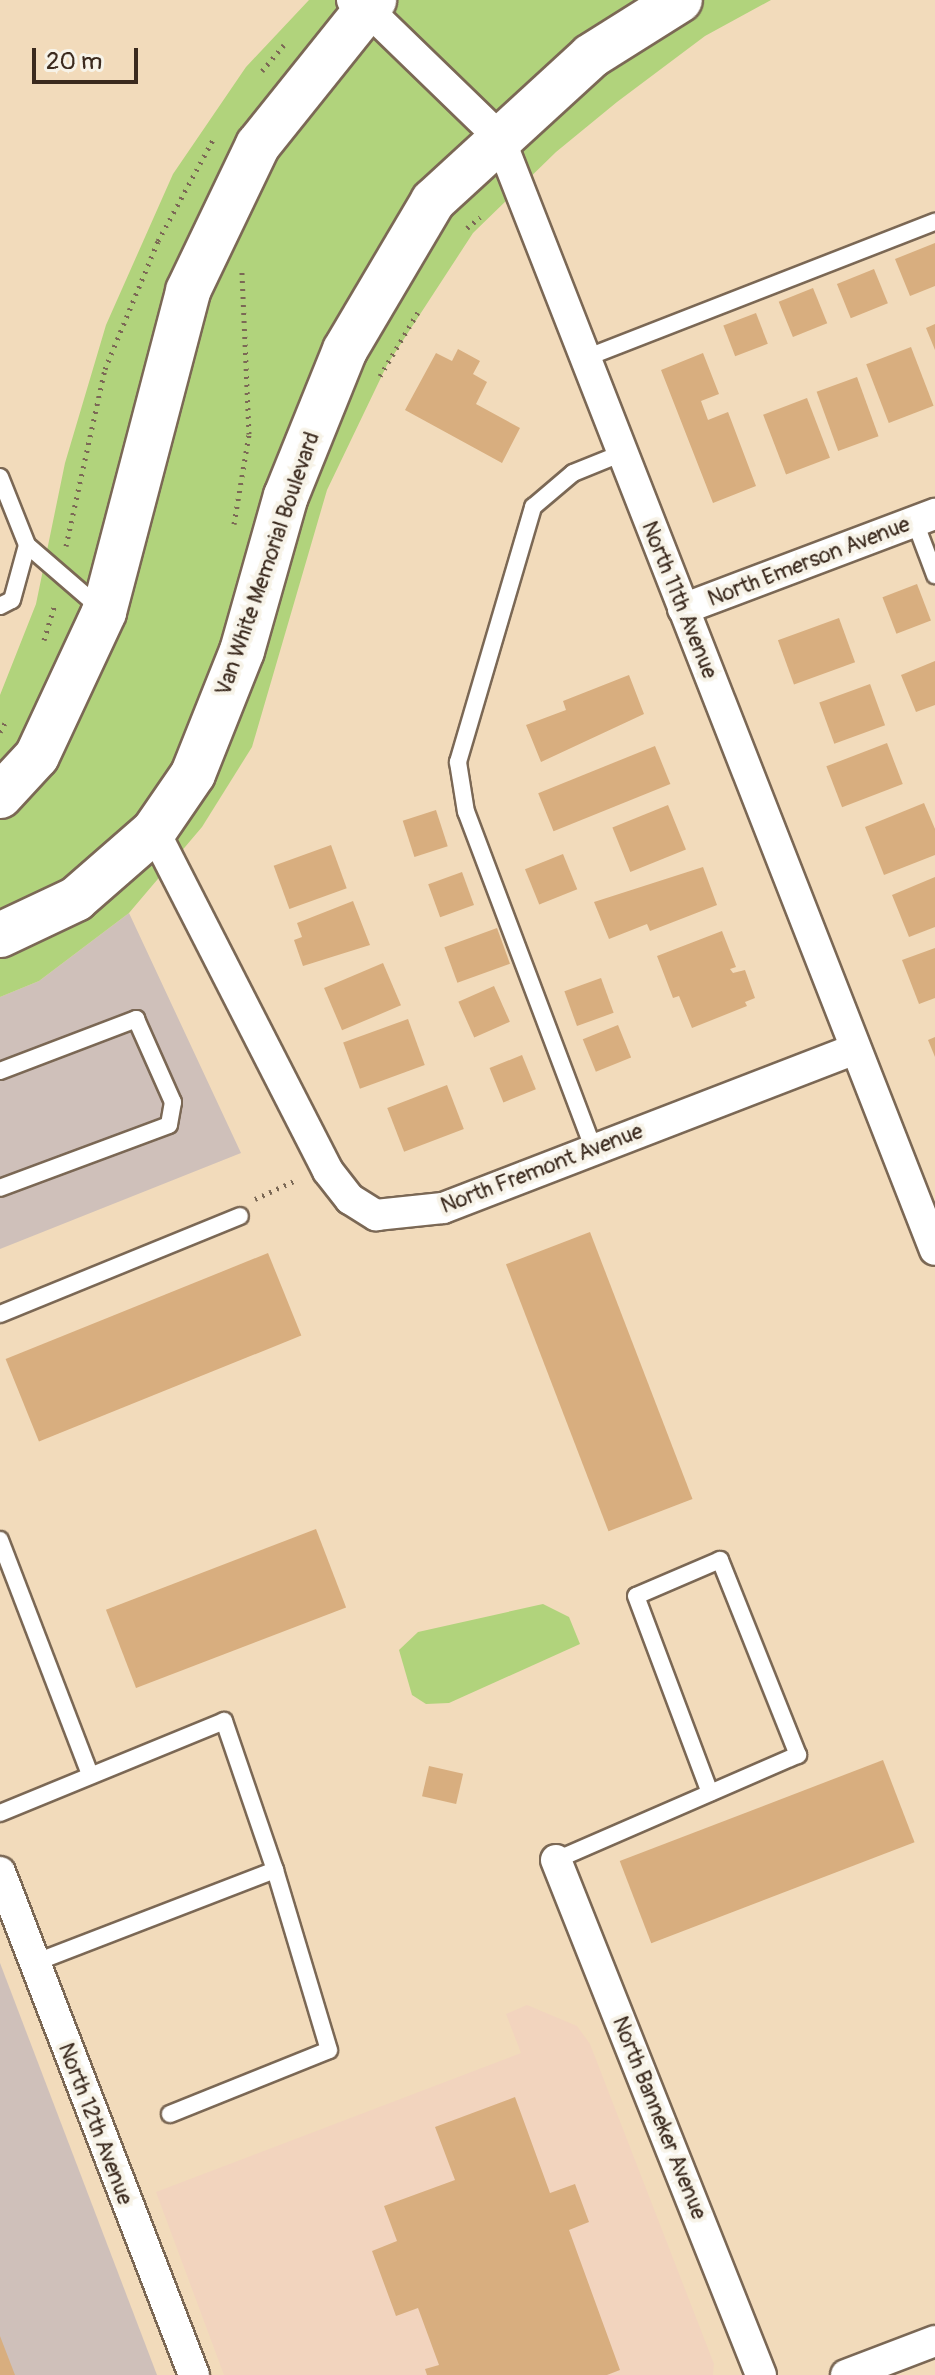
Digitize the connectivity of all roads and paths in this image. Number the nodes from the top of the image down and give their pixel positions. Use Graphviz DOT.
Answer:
graph roads {
  1 [pos="680,0"];
  2 [pos="364,3"];
  3 [pos="499,137"];
  4 [pos="480,217"];
  5 [pos="935,222"];
  6 [pos="459,242"];
  7 [pos="420,308"];
  8 [pos="243,317"];
  9 [pos="583,359"];
  10 [pos="373,388"];
  11 [pos="620,454"];
  12 [pos="0,477"];
  13 [pos="925,518"];
  14 [pos="232,531"];
  15 [pos="27,545"];
  16 [pos="935,575"];
  17 [pos="0,606"];
  18 [pos="683,609"];
  19 [pos="104,612"];
  20 [pos="0,796"];
  21 [pos="154,831"];
  22 [pos="0,935"];
  23 [pos="855,1049"];
  24 [pos="0,1071"];
  25 [pos="594,1150"];
  26 [pos="294,1181"];
  27 [pos="0,1188"];
  28 [pos="926,1200"];
  29 [pos="240,1216"];
  30 [pos="935,1250"];
  31 [pos="0,1314"];
  32 [pos="0,1540"];
  33 [pos="90,1775"];
  34 [pos="710,1793"];
  35 [pos="0,1813"];
  36 [pos="556,1860"];
  37 [pos="275,1870"];
  38 [pos="0,1872"];
  39 [pos="34,1963"];
  40 [pos="170,2114"];
  41 [pos="935,2341"];
  42 [pos="194,2375"];
  43 [pos="761,2375"];
  44 [pos="846,2375"];
  1 -- 3 [label="street, Van White Memorial Boulevard"];
  2 -- 3 [label="street, North 11th Avenue"];
  2 -- 19 [label="street"];
  3 -- 9 [label="street, North 11th Avenue"];
  3 -- 21 [label="street, Van White Memorial Boulevard"];
  4 -- 6 [label="path"];
  5 -- 9 [label="lane"];
  7 -- 10 [label="path"];
  8 -- 14 [label="path"];
  9 -- 11 [label="street, North 11th Avenue"];
  11 -- 18 [label="street, North 11th Avenue"];
  11 -- 25 [label="lane"];
  12 -- 15 [label="lane"];
  13 -- 16 [label="lane"];
  13 -- 18 [label="street, North Emerson Avenue"];
  15 -- 17 [label="lane"];
  15 -- 19 [label="lane"];
  18 -- 23 [label="street, North 11th Avenue"];
  19 -- 20 [label="street"];
  21 -- 22 [label="street, Van White Memorial Boulevard"];
  21 -- 25 [label="street, North Fremont Avenue"];
  23 -- 25 [label="street, North Fremont Avenue"];
  23 -- 28 [label="street, North 11th Avenue"];
  24 -- 27 [label="lane"];
  26 -- 29 [label="path"];
  28 -- 30 [label="street, North 11th Avenue"];
  29 -- 31 [label="lane"];
  32 -- 33 [label="lane"];
  33 -- 35 [label="lane"];
  33 -- 37 [label="lane"];
  34 -- 34 [label="lane"];
  34 -- 36 [label="lane"];
  36 -- 43 [label="street, North Banneker Avenue"];
  37 -- 39 [label="lane"];
  37 -- 40 [label="lane"];
  38 -- 39 [label="street, North 12th Avenue"];
  39 -- 42 [label="street, North 12th Avenue"];
  41 -- 44 [label="street"];
}
